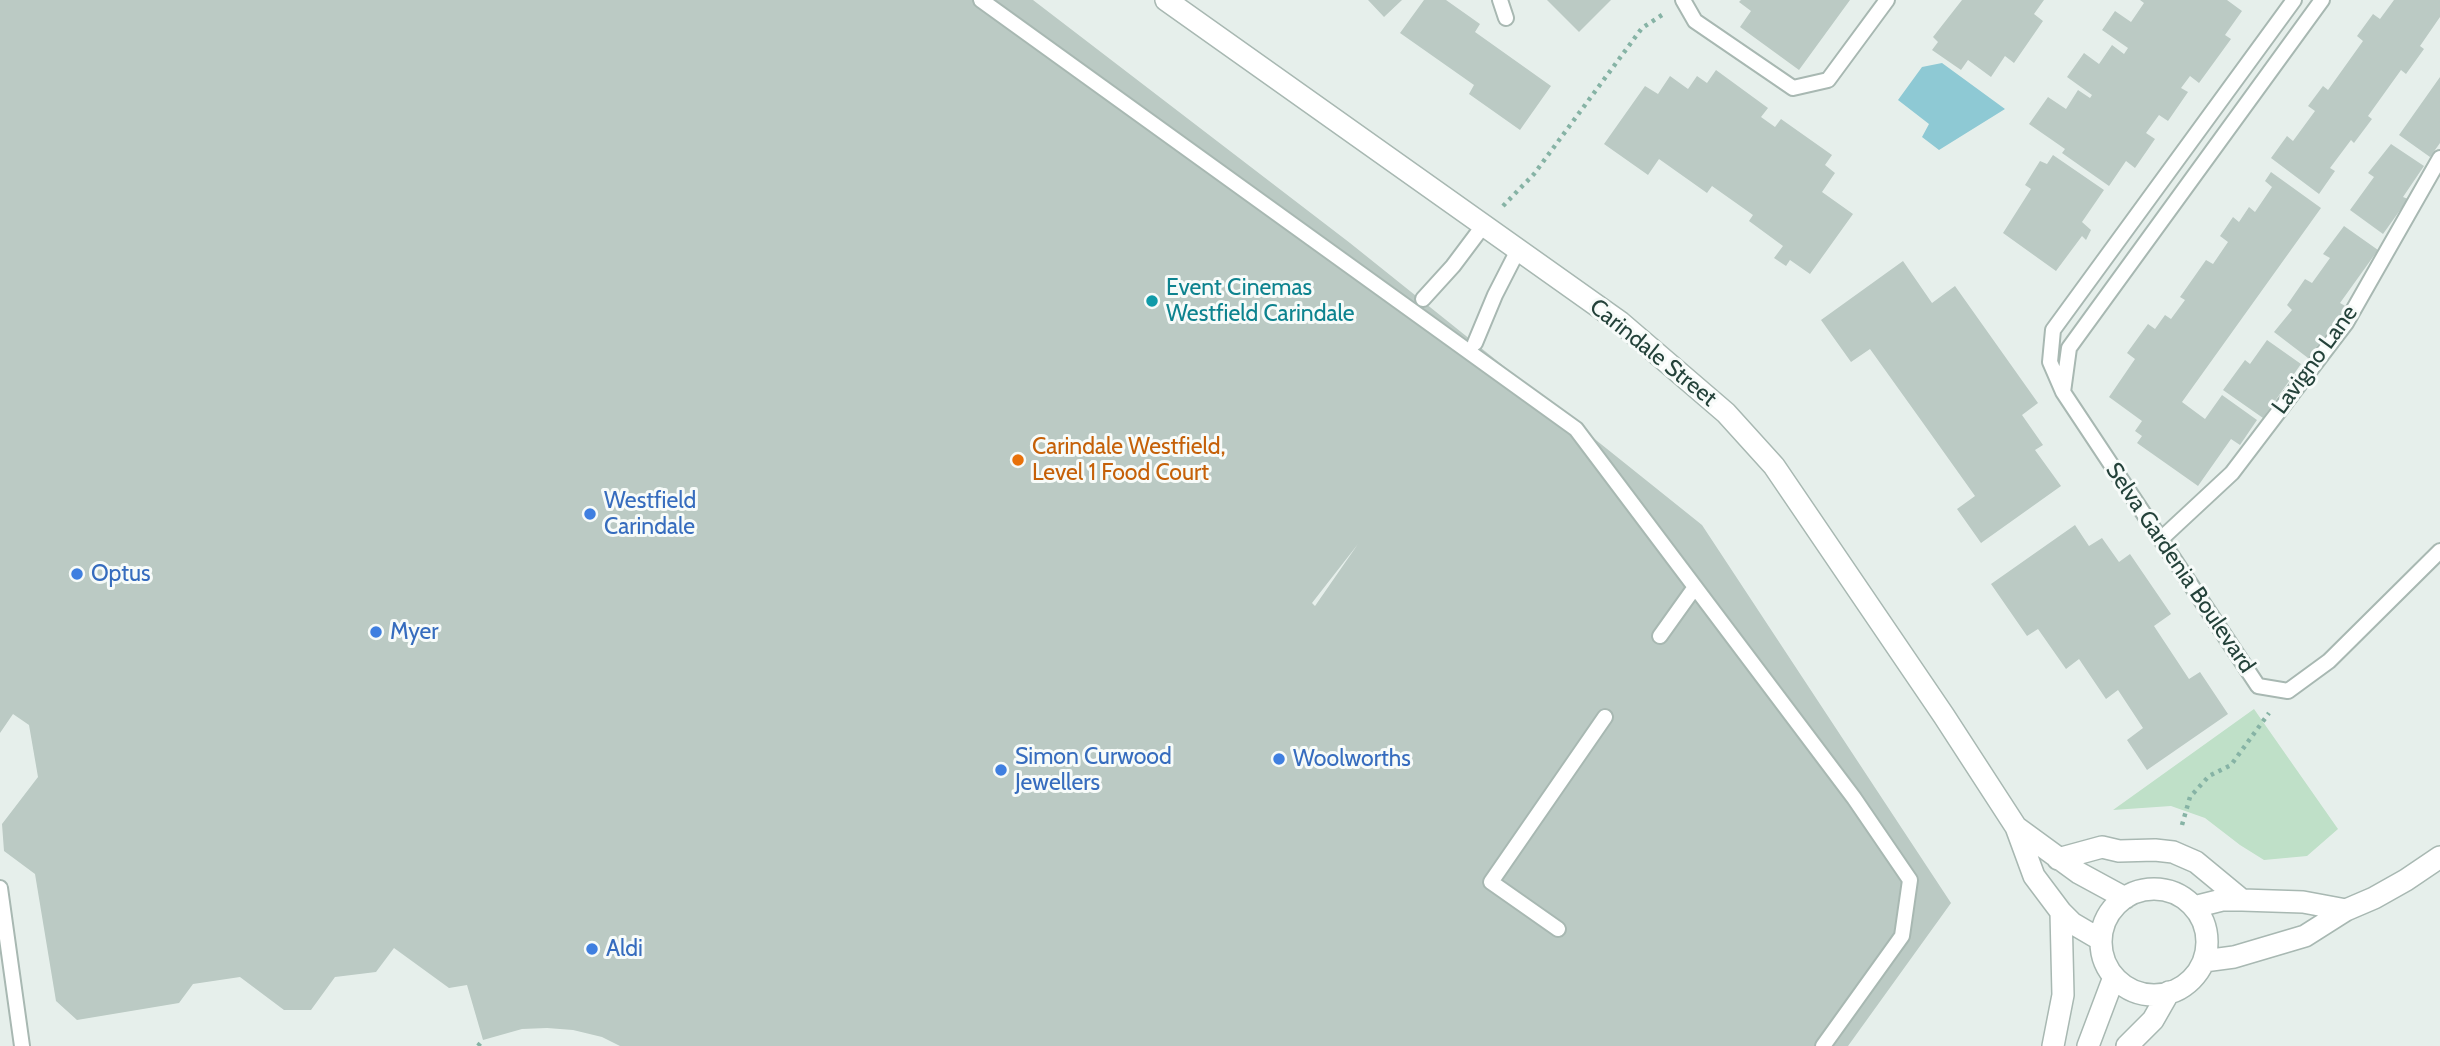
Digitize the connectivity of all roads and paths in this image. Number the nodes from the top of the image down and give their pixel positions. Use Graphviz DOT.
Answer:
graph roads {
  1 [pos="981,0"];
  2 [pos="1166,0"];
  3 [pos="1500,0"];
  4 [pos="1886,0"];
  5 [pos="2294,0"];
  6 [pos="2322,0"];
  7 [pos="1683,1"];
  8 [pos="1506,18"];
  9 [pos="2440,158"];
  10 [pos="1483,226"];
  11 [pos="1518,250"];
  12 [pos="1423,299"];
  13 [pos="1475,343"];
  14 [pos="2063,392"];
  15 [pos="2161,540"];
  16 [pos="2440,551"];
  17 [pos="1695,586"];
  18 [pos="1660,636"];
  19 [pos="2272,688"];
  20 [pos="1605,717"];
  21 [pos="2182,825"];
  22 [pos="2016,827"];
  23 [pos="2440,857"];
  24 [pos="2058,859"];
  25 [pos="0,888"];
  26 [pos="2125,898"];
  27 [pos="2242,900"];
  28 [pos="2194,907"];
  29 [pos="2346,910"];
  30 [pos="2061,912"];
  31 [pos="1558,929"];
  32 [pos="2101,940"];
  33 [pos="2204,961"];
  34 [pos="2114,977"];
  35 [pos="2169,992"];
  36 [pos="483,1040"];
  37 [pos="22,1046"];
  38 [pos="478,1046"];
  39 [pos="1823,1046"];
  40 [pos="2053,1046"];
  41 [pos="2088,1046"];
  42 [pos="2127,1046"];
  1 -- 17 [label="lane"];
  2 -- 10 [label="street, Carindale Street"];
  3 -- 8 [label="lane"];
  4 -- 7 [label="lane"];
  5 -- 14 [label="lane, Selva Gardenia Boulevard"];
  6 -- 14 [label="lane"];
  7 -- 10 [label="path"];
  9 -- 15 [label="lane, Lavigno Lane"];
  10 -- 11 [label="street, Carindale Street"];
  10 -- 12 [label="lane"];
  11 -- 13 [label="lane"];
  11 -- 22 [label="street, Carindale Street"];
  14 -- 15 [label="lane, Selva Gardenia Boulevard"];
  15 -- 19 [label="lane, Selva Gardenia Boulevard"];
  16 -- 19 [label="lane, Selva Gardenia Boulevard"];
  17 -- 18 [label="lane"];
  17 -- 39 [label="lane"];
  19 -- 21 [label="path"];
  20 -- 31 [label="lane"];
  22 -- 24 [label="street, Carindale Street"];
  22 -- 30 [label="street, Carindale Street"];
  23 -- 29 [label="street"];
  24 -- 26 [label="street, Carindale Street"];
  24 -- 27 [label="street"];
  25 -- 37 [label="lane"];
  26 -- 28 [label="street"];
  26 -- 32 [label="street"];
  27 -- 28 [label="street"];
  27 -- 29 [label="street"];
  28 -- 33 [label="street"];
  29 -- 33 [label="street"];
  30 -- 32 [label="street, Carindale Street"];
  30 -- 40 [label="street"];
  32 -- 34 [label="street"];
  33 -- 35 [label="street"];
  34 -- 35 [label="street"];
  34 -- 41 [label="street"];
  35 -- 42 [label="street"];
  36 -- 38 [label="path"];
}
